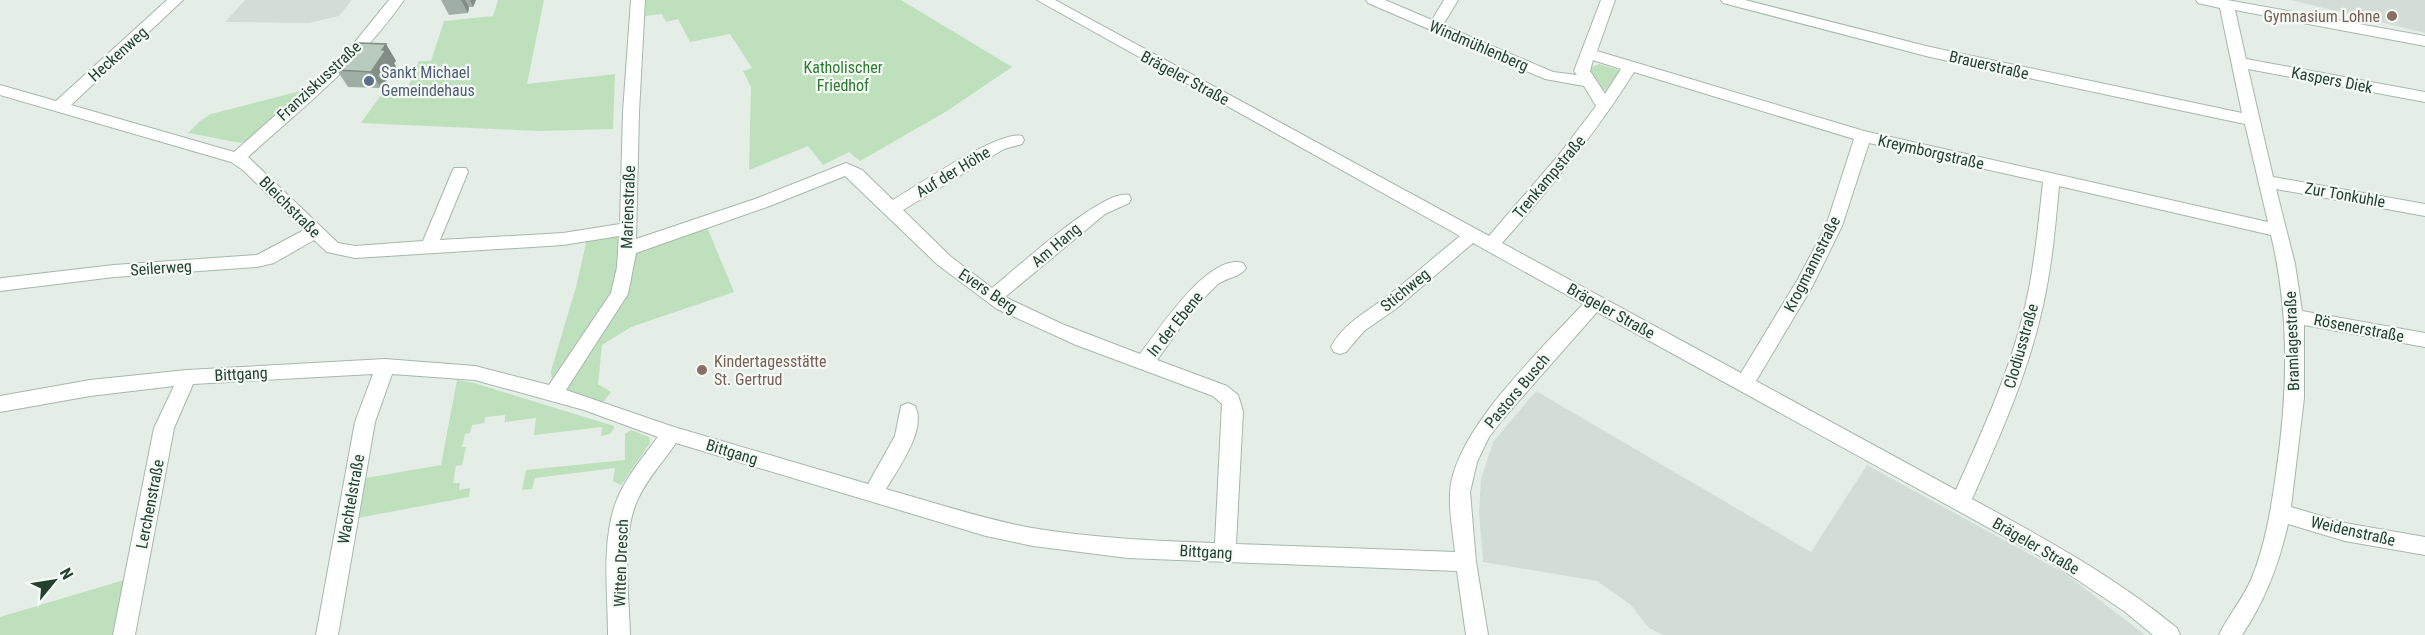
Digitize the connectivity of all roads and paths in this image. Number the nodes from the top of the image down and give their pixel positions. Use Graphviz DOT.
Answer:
graph roads {
  1 [pos="176,0"];
  2 [pos="397,0"];
  3 [pos="638,0"];
  4 [pos="1044,0"];
  5 [pos="1373,0"];
  6 [pos="1451,0"];
  7 [pos="1608,0"];
  8 [pos="1728,0"];
  9 [pos="2202,0"];
  10 [pos="2227,5"];
  11 [pos="1434,28"];
  12 [pos="2425,40"];
  13 [pos="1589,54"];
  14 [pos="2240,63"];
  15 [pos="1629,68"];
  16 [pos="1588,82"];
  17 [pos="0,90"];
  18 [pos="2425,97"];
  19 [pos="59,107"];
  20 [pos="1605,107"];
  21 [pos="2251,120"];
  22 [pos="1863,136"];
  23 [pos="1016,140"];
  24 [pos="237,158"];
  25 [pos="460,172"];
  26 [pos="2051,180"];
  27 [pos="2265,181"];
  28 [pos="1123,199"];
  29 [pos="893,208"];
  30 [pos="2425,210"];
  31 [pos="627,229"];
  32 [pos="2277,230"];
  33 [pos="314,232"];
  34 [pos="1472,235"];
  35 [pos="1491,245"];
  36 [pos="429,247"];
  37 [pos="627,249"];
  38 [pos="1237,268"];
  39 [pos="2,285"];
  40 [pos="993,297"];
  41 [pos="1595,302"];
  42 [pos="2294,316"];
  43 [pos="2425,340"];
  44 [pos="1340,347"];
  45 [pos="1144,363"];
  46 [pos="385,366"];
  47 [pos="187,378"];
  48 [pos="1744,385"];
  49 [pos="554,394"];
  50 [pos="0,404"];
  51 [pos="908,411"];
  52 [pos="672,434"];
  53 [pos="873,494"];
  54 [pos="1960,504"];
  55 [pos="2281,513"];
  56 [pos="2425,546"];
  57 [pos="1225,553"];
  58 [pos="1466,562"];
  59 [pos="124,635"];
  60 [pos="327,635"];
  61 [pos="619,635"];
  62 [pos="1477,635"];
  63 [pos="2169,635"];
  64 [pos="2230,635"];
  1 -- 19 [label="street, Heckenweg"];
  2 -- 24 [label="street, Franziskusstraße"];
  3 -- 31 [label="street, Marienstraße"];
  4 -- 34 [label="street, Brägeler Straße"];
  5 -- 11 [label="street, Windmühlenberg"];
  6 -- 11 [label="street"];
  7 -- 13 [label="street"];
  8 -- 21 [label="street, Brauerstraße"];
  9 -- 10 [label="street"];
  10 -- 12 [label="street"];
  10 -- 14 [label="street, Bramlagestraße"];
  11 -- 16 [label="street, Windmühlenberg"];
  13 -- 15 [label="street, Kreymborgstraße"];
  13 -- 16 [label="street"];
  14 -- 18 [label="street, Kaspers Diek"];
  14 -- 21 [label="street, Bramlagestraße"];
  15 -- 20 [label="street, Trenkampstraße"];
  15 -- 22 [label="street, Kreymborgstraße"];
  16 -- 20 [label="street"];
  17 -- 19 [label="street, Bleichstraße"];
  19 -- 24 [label="street, Bleichstraße"];
  20 -- 35 [label="street, Trenkampstraße"];
  21 -- 27 [label="street, Bramlagestraße"];
  22 -- 26 [label="street, Kreymborgstraße"];
  22 -- 48 [label="street, Krogmannstraße"];
  23 -- 29 [label="street, Auf der Höhe"];
  24 -- 33 [label="street, Bleichstraße"];
  25 -- 36 [label="street"];
  26 -- 32 [label="street, Kreymborgstraße"];
  26 -- 54 [label="street, Clodiusstraße"];
  27 -- 30 [label="street, Zur Tonkuhle"];
  27 -- 32 [label="street, Bramlagestraße"];
  28 -- 40 [label="street, Am Hang"];
  29 -- 37 [label="street, Evers Berg"];
  29 -- 40 [label="street, Evers Berg"];
  31 -- 36 [label="street, Bleichstraße"];
  31 -- 37 [label="street, Marienstraße"];
  32 -- 42 [label="street, Bramlagestraße"];
  33 -- 36 [label="street, Bleichstraße"];
  33 -- 39 [label="street, Seilerweg"];
  34 -- 35 [label="street, Brägeler Straße"];
  34 -- 44 [label="street, Stichweg"];
  35 -- 41 [label="street, Brägeler Straße"];
  37 -- 49 [label="street, Marienstraße"];
  38 -- 45 [label="street, In der Ebene"];
  40 -- 45 [label="street, Evers Berg"];
  41 -- 48 [label="street, Brägeler Straße"];
  41 -- 58 [label="street, Pastors Busch"];
  42 -- 43 [label="street, Rösenerstraße"];
  42 -- 55 [label="street, Bramlagestraße"];
  45 -- 57 [label="street, Evers Berg"];
  46 -- 47 [label="street, Bittgang"];
  46 -- 49 [label="street, Bittgang"];
  46 -- 60 [label="street, Wachtelstraße"];
  47 -- 50 [label="street, Bittgang"];
  47 -- 59 [label="street, Lerchenstraße"];
  48 -- 54 [label="street, Brägeler Straße"];
  49 -- 52 [label="street, Bittgang"];
  51 -- 53 [label="street"];
  52 -- 53 [label="street, Bittgang"];
  52 -- 61 [label="street, Witten Dresch"];
  53 -- 57 [label="street, Bittgang"];
  54 -- 63 [label="street, Brägeler Straße"];
  55 -- 56 [label="street, Weidenstraße"];
  55 -- 64 [label="street, Bramlagestraße"];
  57 -- 58 [label="street, Bittgang"];
  58 -- 62 [label="street, Pastors Busch"];
}
